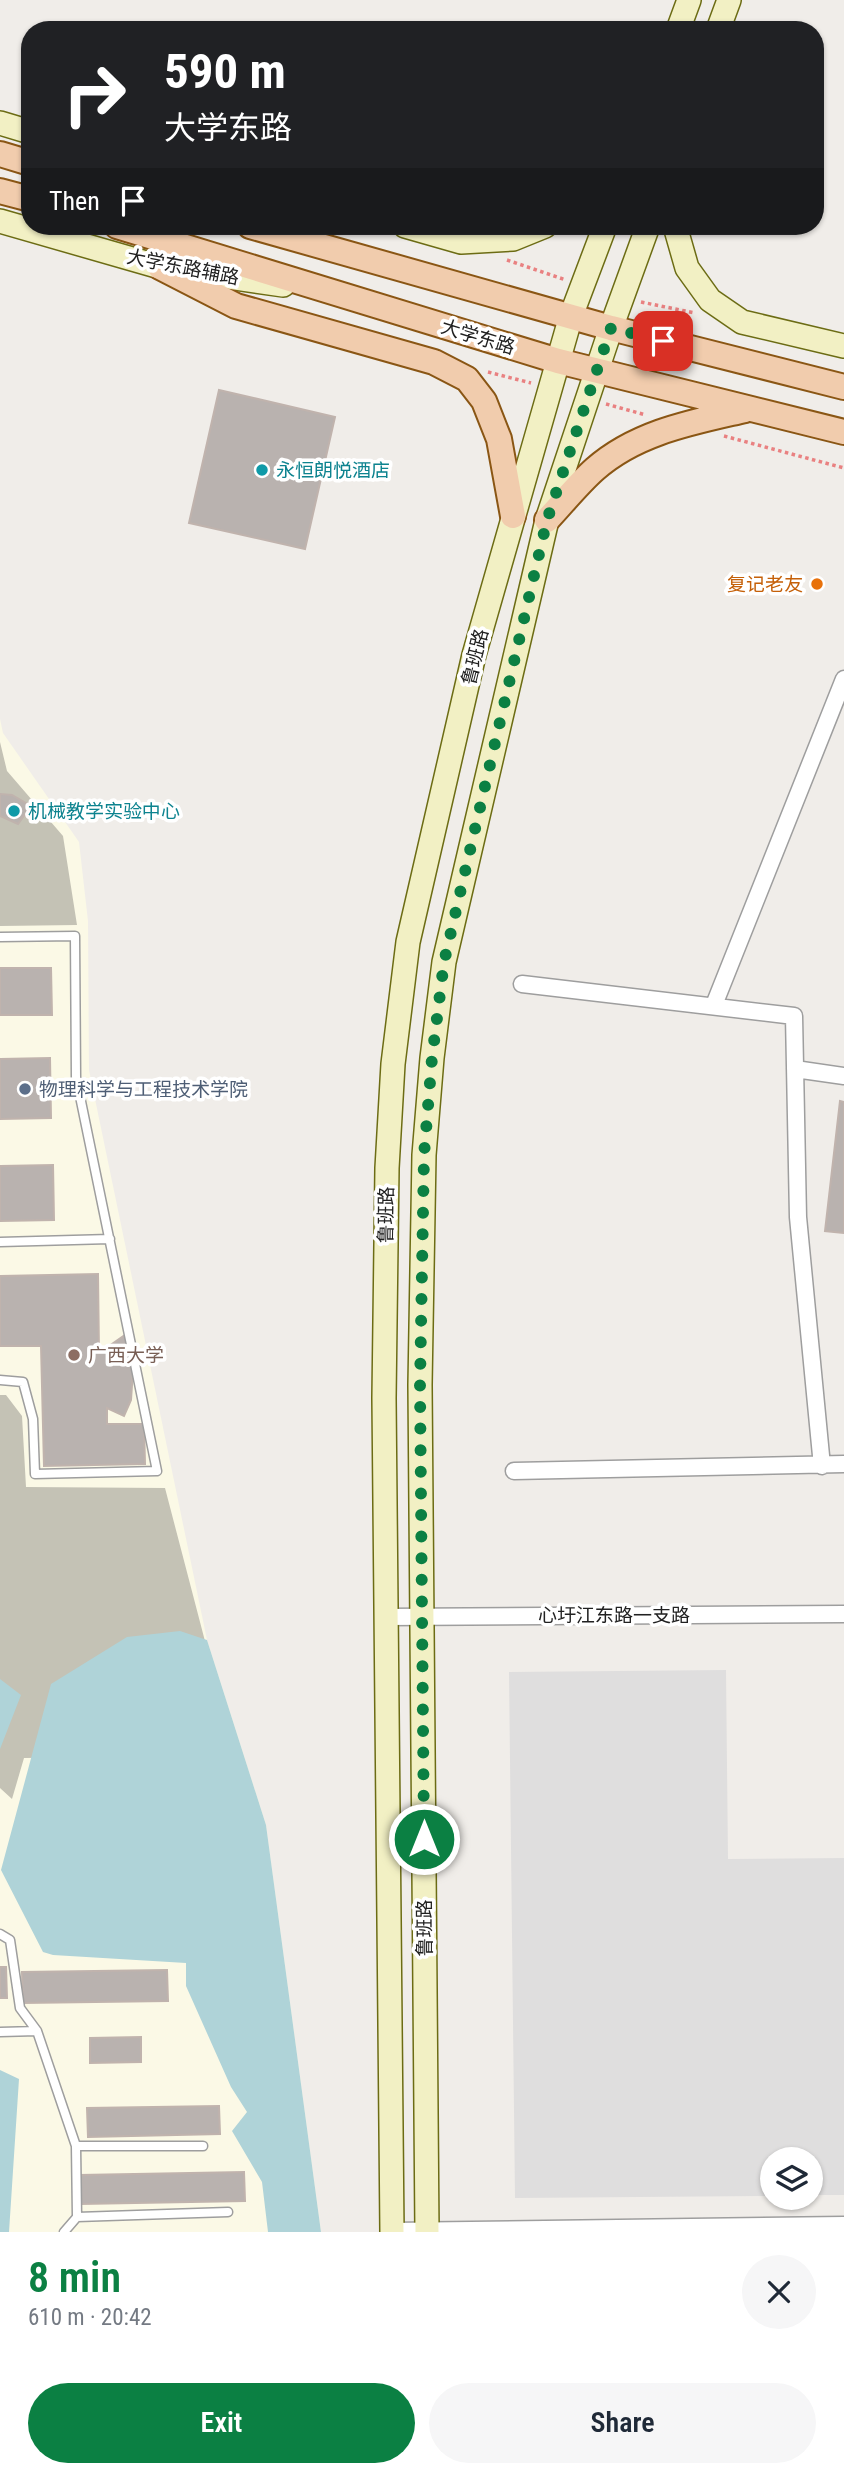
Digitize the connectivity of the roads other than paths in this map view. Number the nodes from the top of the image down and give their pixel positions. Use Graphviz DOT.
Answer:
graph roads {
  1 [pos="689,0"];
  2 [pos="729,0"];
  3 [pos="681,21"];
  4 [pos="721,21"];
  5 [pos="0,123"];
  6 [pos="21,129"];
  7 [pos="0,154"];
  8 [pos="21,160"];
  9 [pos="0,191"];
  10 [pos="21,197"];
  11 [pos="0,221"];
  12 [pos="21,227"];
  13 [pos="49,235"];
  14 [pos="146,235"];
  15 [pos="283,235"];
  16 [pos="304,235"];
  17 [pos="436,235"];
  18 [pos="523,235"];
  19 [pos="602,235"];
  20 [pos="645,235"];
  21 [pos="678,235"];
  22 [pos="342,251"];
  23 [pos="160,267"];
  24 [pos="329,292"];
  25 [pos="571,316"];
  26 [pos="611,328"];
  27 [pos="844,346"];
  28 [pos="558,361"];
  29 [pos="597,371"];
  30 [pos="844,387"];
  31 [pos="752,408"];
  32 [pos="841,432"];
  33 [pos="513,516"];
  34 [pos="547,520"];
  35 [pos="844,679"];
  36 [pos="0,937"];
  37 [pos="522,984"];
  38 [pos="714,1005"];
  39 [pos="795,1069"];
  40 [pos="844,1076"];
  41 [pos="110,1239"];
  42 [pos="0,1242"];
  43 [pos="0,1380"];
  44 [pos="844,1464"];
  45 [pos="822,1466"];
  46 [pos="514,1471"];
  47 [pos="844,1614"];
  48 [pos="422,1616"];
  49 [pos="385,1617"];
  50 [pos="0,1934"];
  51 [pos="37,2031"];
  52 [pos="0,2032"];
  53 [pos="76,2146"];
  54 [pos="202,2146"];
  55 [pos="228,2212"];
  56 [pos="77,2217"];
  57 [pos="844,2225"];
  58 [pos="392,2231"];
  59 [pos="426,2231"];
  60 [pos="64,2232"];
  1 -- 3 [label="main road"];
  2 -- 4 [label="main road"];
  5 -- 6 [label="main road"];
  7 -- 8 [label="main road"];
  9 -- 10 [label="main road"];
  11 -- 12 [label="main road, 大学东路辅路"];
  13 -- 23 [label="main road, 大学东路辅路"];
  14 -- 24 [label="main road, 大学东路"];
  15 -- 22 [label="main road"];
  16 -- 22 [label="main road"];
  17 -- 18 [label="main road"];
  19 -- 25 [label="main road, 鲁班路"];
  20 -- 26 [label="main road, 鲁班路"];
  21 -- 27 [label="main road"];
  22 -- 25 [label="main road"];
  23 -- 24 [label="main road, 大学东路辅路"];
  23 -- 33 [label="main road"];
  24 -- 28 [label="main road, 大学东路"];
  25 -- 26 [label="main road"];
  25 -- 28 [label="main road, 鲁班路"];
  26 -- 29 [label="main road, 鲁班路"];
  26 -- 30 [label="main road"];
  28 -- 29 [label="main road, 大学东路"];
  28 -- 33 [label="main road, 鲁班路"];
  29 -- 31 [label="main road, 大学东路"];
  29 -- 34 [label="main road, 鲁班路"];
  31 -- 32 [label="main road, 大学东路"];
  31 -- 34 [label="main road"];
  33 -- 49 [label="main road, 鲁班路"];
  34 -- 48 [label="main road, 鲁班路"];
  35 -- 38 [label="street"];
  36 -- 41 [label="lane"];
  37 -- 38 [label="street"];
  38 -- 39 [label="street"];
  39 -- 40 [label="street"];
  39 -- 45 [label="street"];
  41 -- 42 [label="lane"];
  41 -- 43 [label="lane"];
  44 -- 45 [label="street"];
  45 -- 46 [label="street"];
  47 -- 48 [label="street, 心圩江东路一支路"];
  48 -- 49 [label="street, 心圩江东路一支路"];
  48 -- 59 [label="main road, 鲁班路"];
  49 -- 58 [label="main road, 鲁班路"];
  50 -- 51 [label="lane"];
  51 -- 52 [label="lane"];
  51 -- 53 [label="lane"];
  53 -- 54 [label="lane"];
  53 -- 56 [label="lane"];
  55 -- 56 [label="lane"];
  56 -- 60 [label="lane"];
  57 -- 59 [label="street"];
  58 -- 59 [label="street"];
}
